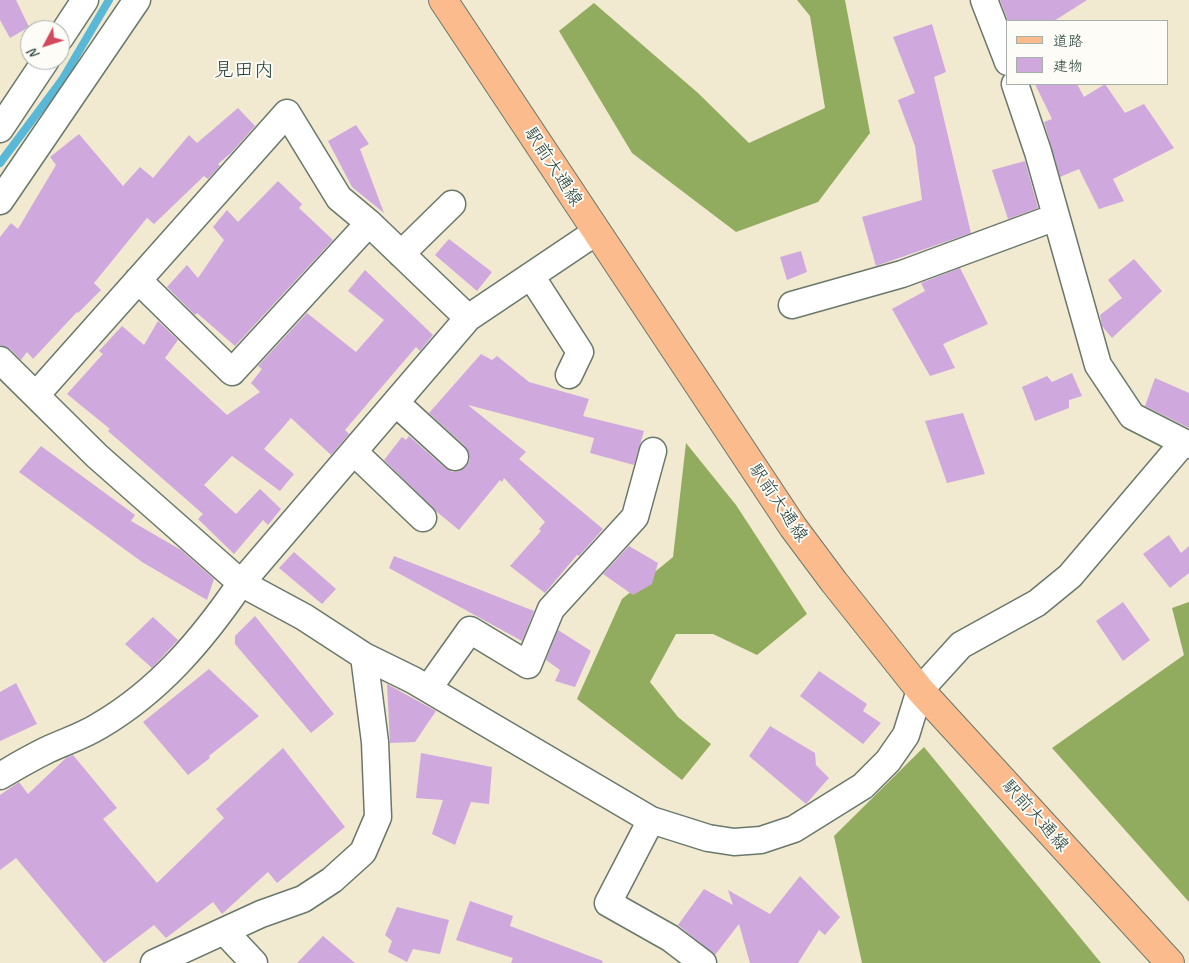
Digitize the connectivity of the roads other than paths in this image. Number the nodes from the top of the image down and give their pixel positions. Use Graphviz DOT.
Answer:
graph roads {
  1 [pos="86,0"];
  2 [pos="137,0"];
  3 [pos="443,0"];
  4 [pos="984,0"];
  5 [pos="70,23"];
  6 [pos="1006,57"];
  7 [pos="39,70"];
  8 [pos="1015,85"];
  9 [pos="0,129"];
  10 [pos="0,201"];
  11 [pos="452,204"];
  12 [pos="1056,217"];
  13 [pos="369,223"];
  14 [pos="596,232"];
  15 [pos="401,254"];
  16 [pos="531,276"];
  17 [pos="138,280"];
  18 [pos="792,305"];
  19 [pos="468,318"];
  20 [pos="0,360"];
  21 [pos="569,375"];
  22 [pos="36,395"];
  23 [pos="396,402"];
  24 [pos="1186,444"];
  25 [pos="653,451"];
  26 [pos="354,452"];
  27 [pos="455,457"];
  28 [pos="423,518"];
  29 [pos="241,584"];
  30 [pos="364,656"];
  31 [pos="428,689"];
  32 [pos="920,690"];
  33 [pos="0,776"];
  34 [pos="651,820"];
  35 [pos="224,931"];
  36 [pos="154,963"];
  37 [pos="254,963"];
  38 [pos="703,963"];
  39 [pos="1170,963"];
  1 -- 5 [label="street"];
  2 -- 10 [label="street"];
  3 -- 14 [label="main road, 駅前大通線"];
  4 -- 6 [label="street"];
  7 -- 9 [label="street"];
  8 -- 12 [label="street"];
  11 -- 15 [label="street"];
  12 -- 18 [label="street"];
  12 -- 24 [label="street"];
  13 -- 15 [label="street"];
  13 -- 17 [label="street"];
  13 -- 17 [label="street"];
  14 -- 16 [label="street"];
  14 -- 32 [label="main road, 駅前大通線"];
  15 -- 19 [label="street"];
  16 -- 19 [label="street"];
  16 -- 21 [label="street"];
  17 -- 22 [label="street"];
  19 -- 23 [label="street"];
  20 -- 22 [label="street"];
  22 -- 29 [label="street"];
  23 -- 26 [label="street"];
  23 -- 27 [label="street"];
  24 -- 32 [label="street"];
  25 -- 31 [label="street"];
  26 -- 28 [label="street"];
  26 -- 29 [label="street"];
  29 -- 30 [label="street"];
  29 -- 33 [label="street"];
  30 -- 31 [label="street"];
  30 -- 35 [label="street"];
  31 -- 34 [label="street"];
  32 -- 34 [label="street"];
  32 -- 39 [label="main road, 駅前大通線"];
  34 -- 38 [label="street"];
  35 -- 36 [label="street"];
  35 -- 37 [label="street"];
}
